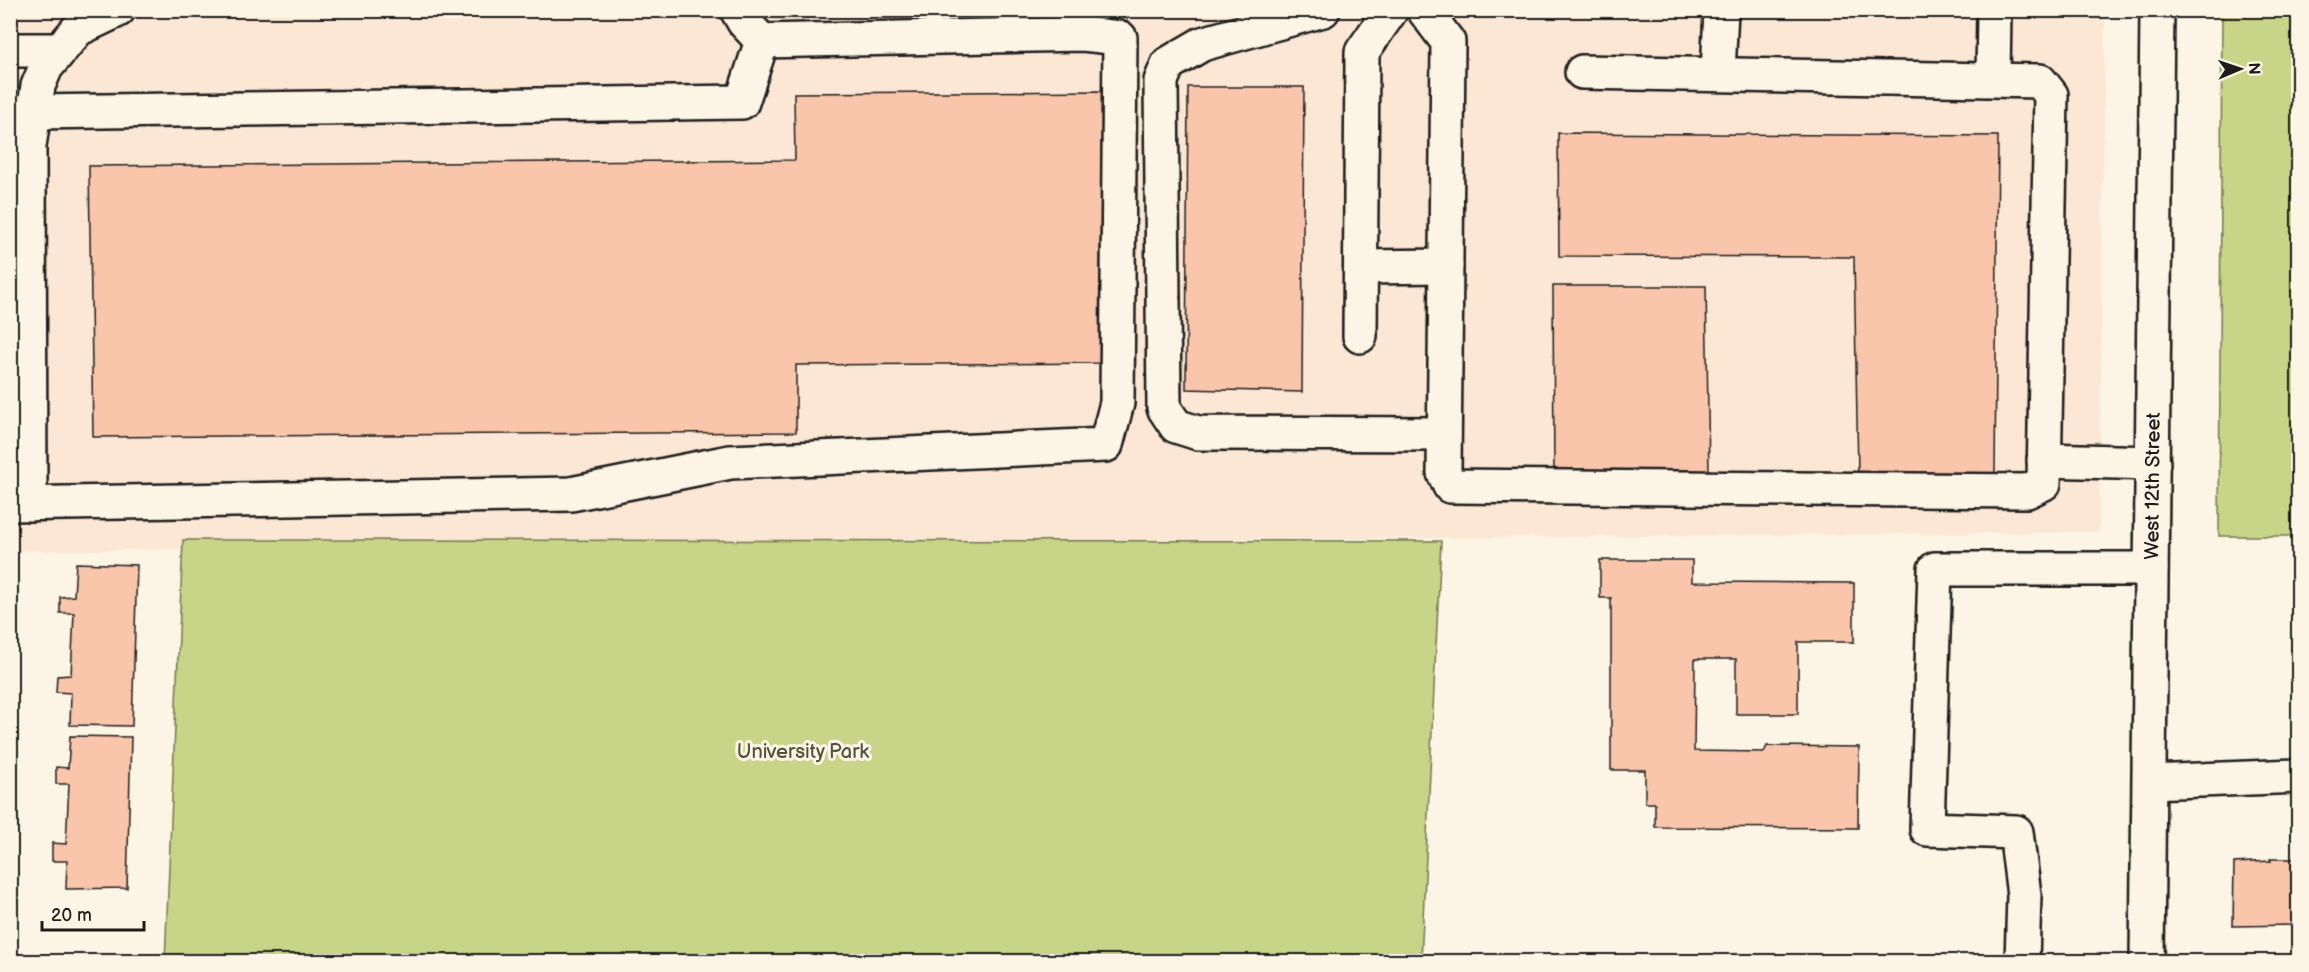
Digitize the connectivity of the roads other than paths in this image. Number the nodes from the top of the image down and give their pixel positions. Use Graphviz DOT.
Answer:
graph roads {
  1 [pos="118,10"];
  2 [pos="737,10"];
  3 [pos="1323,10"];
  4 [pos="1391,10"];
  5 [pos="1424,10"];
  6 [pos="1721,10"];
  7 [pos="1994,10"];
  8 [pos="2157,10"];
  9 [pos="762,41"];
  10 [pos="10,50"];
  11 [pos="59,50"];
  12 [pos="1582,72"];
  13 [pos="1719,74"];
  14 [pos="1993,79"];
  15 [pos="34,112"];
  16 [pos="1446,266"];
  17 [pos="1361,267"];
  18 [pos="1360,336"];
  19 [pos="1444,434"];
  20 [pos="2044,460"];
  21 [pos="2153,463"];
  22 [pos="20,504"];
  23 [pos="2151,569"];
  24 [pos="2298,776"];
  25 [pos="2150,782"];
  26 [pos="2022,962"];
  27 [pos="2147,962"];
  1 -- 11 [label="main road"];
  2 -- 9 [label="main road"];
  3 -- 19 [label="main road"];
  4 -- 17 [label="main road"];
  5 -- 16 [label="main road"];
  6 -- 13 [label="main road"];
  7 -- 14 [label="main road"];
  8 -- 21 [label="main road, West 12th Street"];
  9 -- 15 [label="main road"];
  9 -- 22 [label="main road"];
  10 -- 11 [label="main road"];
  11 -- 15 [label="main road"];
  12 -- 13 [label="main road"];
  13 -- 14 [label="main road"];
  14 -- 20 [label="main road"];
  15 -- 22 [label="main road"];
  16 -- 17 [label="main road"];
  16 -- 19 [label="main road"];
  17 -- 18 [label="main road"];
  19 -- 20 [label="main road"];
  20 -- 21 [label="main road"];
  21 -- 23 [label="main road, West 12th Street"];
  23 -- 25 [label="main road, West 12th Street"];
  23 -- 26 [label="main road"];
  24 -- 25 [label="main road"];
  25 -- 27 [label="main road, West 12th Street"];
}
